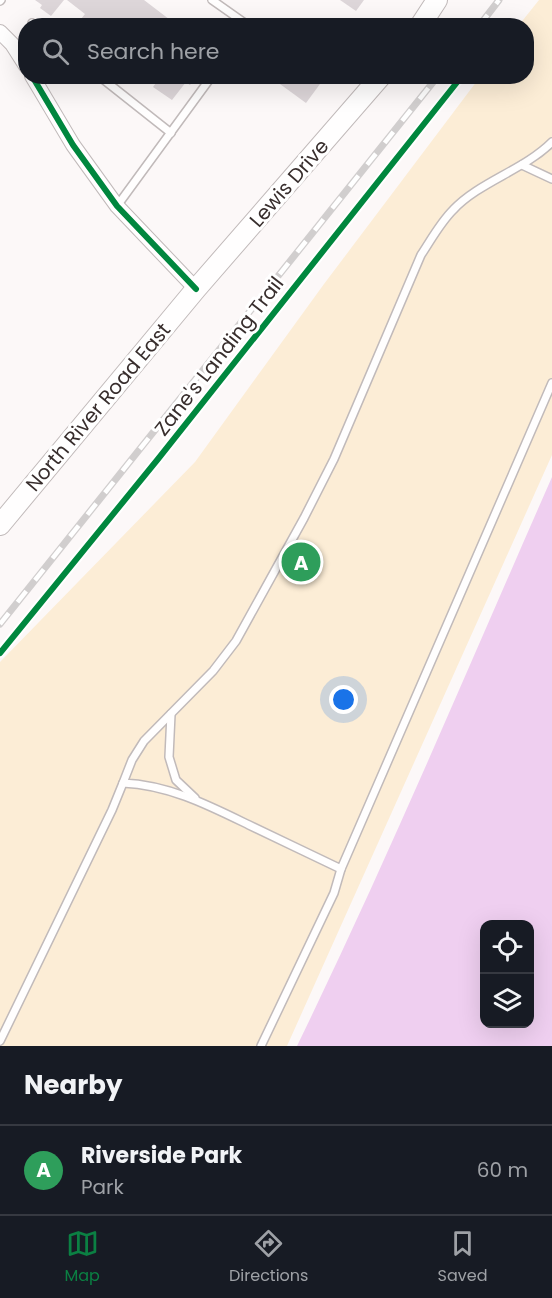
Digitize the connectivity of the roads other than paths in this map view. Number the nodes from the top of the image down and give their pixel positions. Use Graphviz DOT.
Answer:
graph roads {
  1 [pos="212,0"];
  2 [pos="437,0"];
  3 [pos="238,18"];
  4 [pos="425,18"];
  5 [pos="0,32"];
  6 [pos="18,54"];
  7 [pos="37,84"];
  8 [pos="109,84"];
  9 [pos="206,84"];
  10 [pos="374,84"];
  11 [pos="171,133"];
  12 [pos="552,142"];
  13 [pos="522,165"];
  14 [pos="552,178"];
  15 [pos="117,206"];
  16 [pos="196,289"];
  17 [pos="552,383"];
  18 [pos="0,525"];
  19 [pos="171,714"];
  20 [pos="123,783"];
  21 [pos="197,800"];
  22 [pos="341,869"];
  23 [pos="0,1041"];
  24 [pos="261,1046"];
  1 -- 3 [label="lane"];
  2 -- 4 [label="main road"];
  5 -- 6 [label="street"];
  7 -- 15 [label="street"];
  8 -- 11 [label="lane"];
  9 -- 11 [label="lane"];
  10 -- 16 [label="main road, Lewis Drive"];
  11 -- 15 [label="lane"];
  12 -- 13 [label="lane"];
  13 -- 14 [label="lane"];
  13 -- 19 [label="lane"];
  15 -- 16 [label="street"];
  16 -- 18 [label="main road, North River Road East"];
  17 -- 22 [label="lane"];
  19 -- 20 [label="lane"];
  19 -- 21 [label="lane"];
  20 -- 21 [label="lane"];
  20 -- 23 [label="lane"];
  21 -- 22 [label="lane"];
  22 -- 24 [label="lane"];
}
